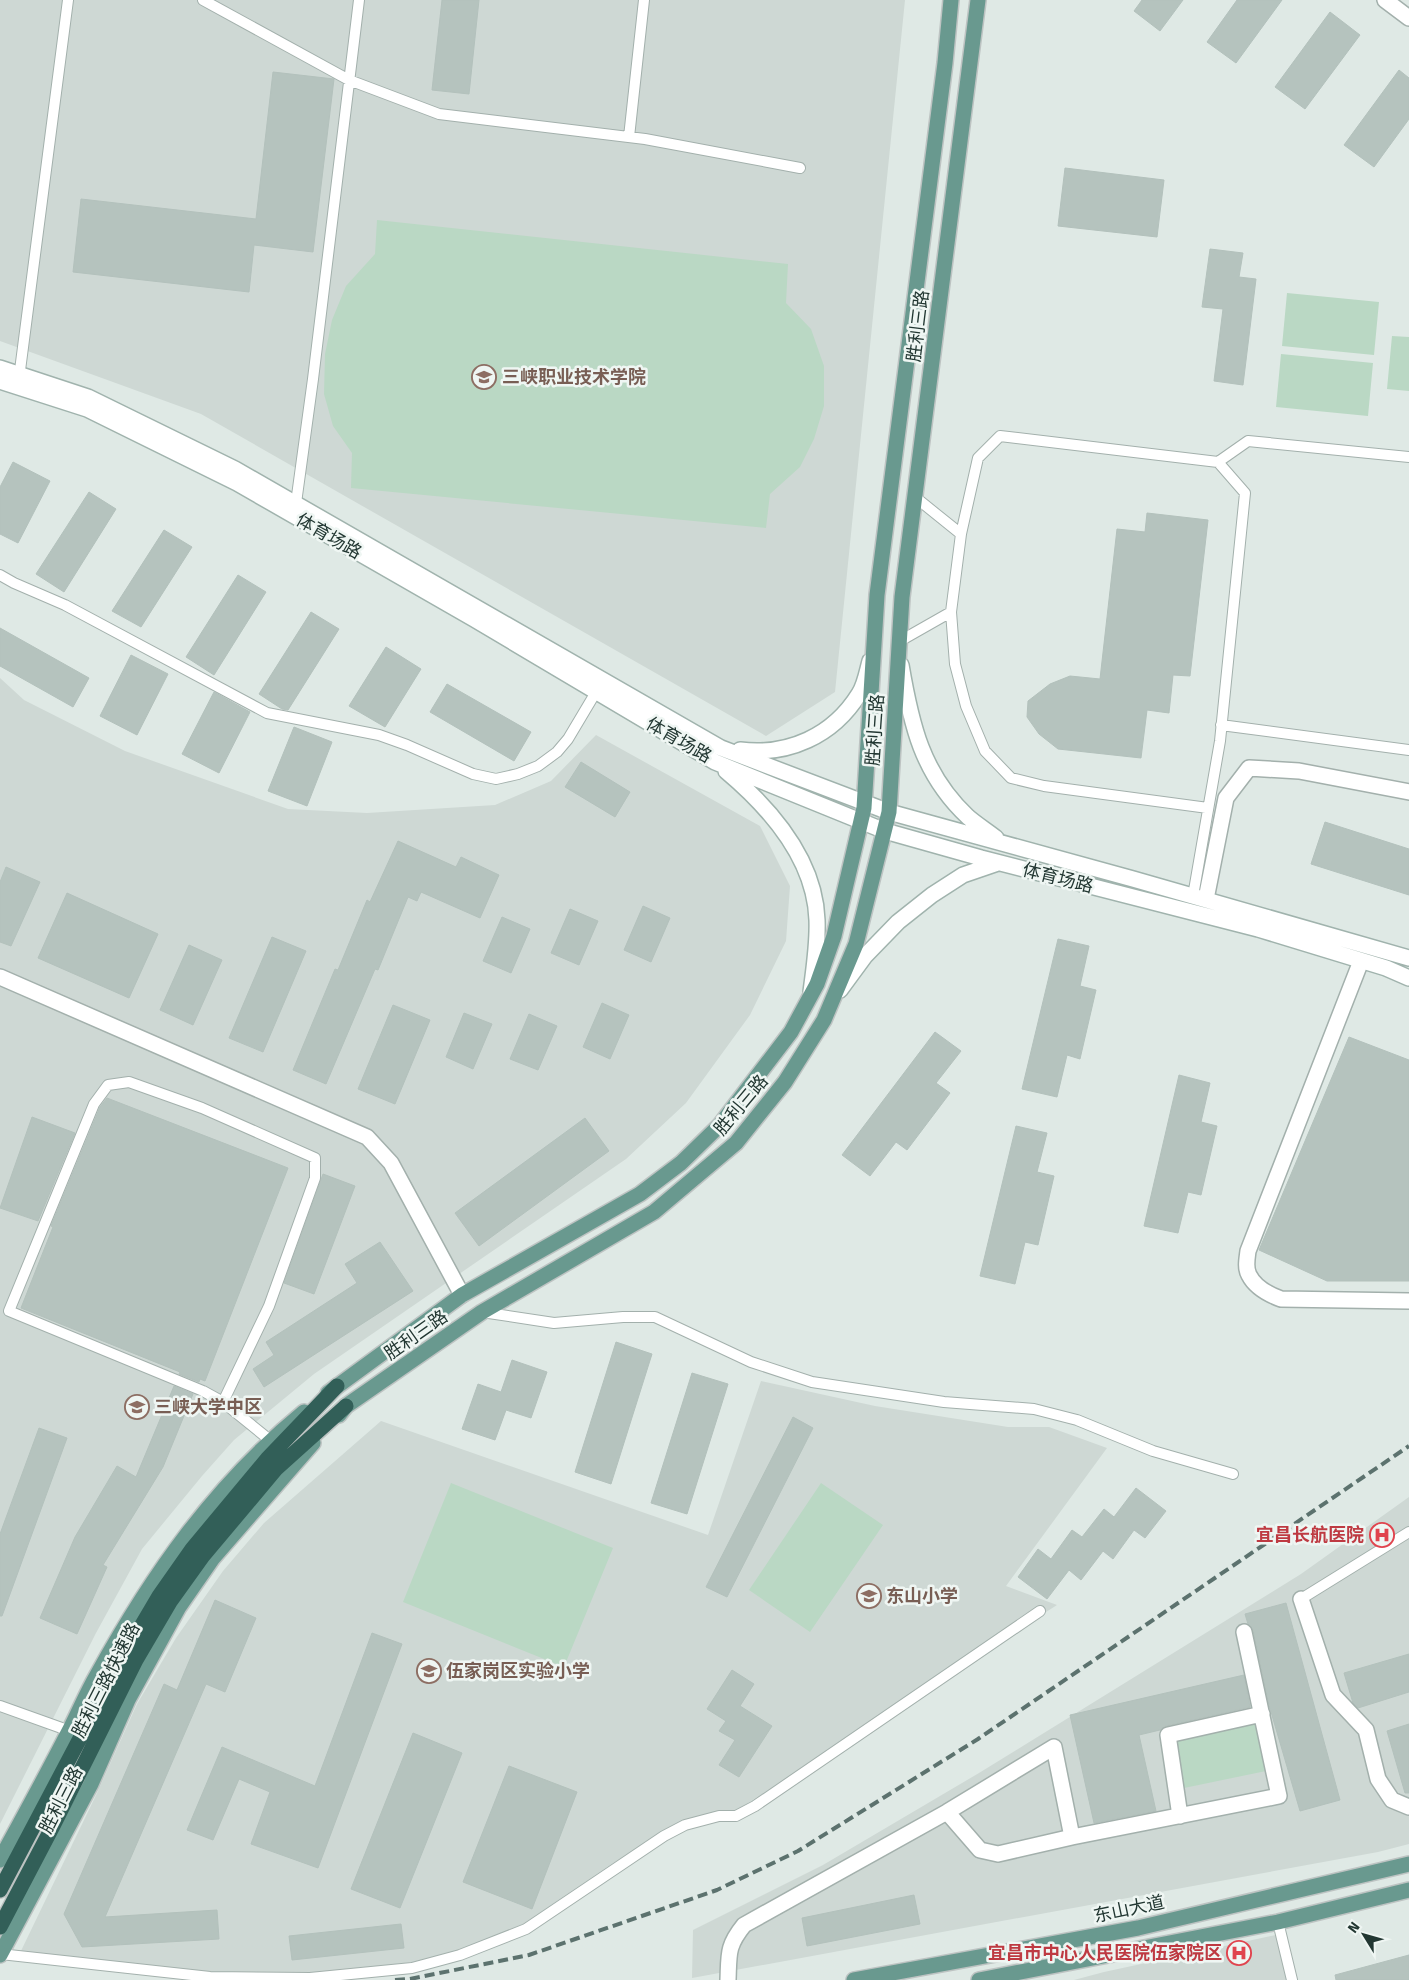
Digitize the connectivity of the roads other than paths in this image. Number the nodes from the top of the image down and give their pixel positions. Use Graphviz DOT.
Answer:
graph roads {
  1 [pos="68,0"];
  2 [pos="204,0"];
  3 [pos="359,0"];
  4 [pos="644,0"];
  5 [pos="951,0"];
  6 [pos="978,0"];
  7 [pos="1385,0"];
  8 [pos="1409,18"];
  9 [pos="349,80"];
  10 [pos="629,137"];
  11 [pos="800,168"];
  12 [pos="0,368"];
  13 [pos="0,381"];
  14 [pos="18,381"];
  15 [pos="1409,457"];
  16 [pos="1218,462"];
  17 [pos="915,497"];
  18 [pos="296,503"];
  19 [pos="961,534"];
  20 [pos="0,575"];
  21 [pos="951,612"];
  22 [pos="899,647"];
  23 [pos="874,650"];
  24 [pos="596,692"];
  25 [pos="1221,725"];
  26 [pos="721,748"];
  27 [pos="1409,750"];
  28 [pos="715,762"];
  29 [pos="1409,792"];
  30 [pos="864,802"];
  31 [pos="1208,808"];
  32 [pos="889,812"];
  33 [pos="861,822"];
  34 [pos="885,830"];
  35 [pos="1003,843"];
  36 [pos="999,863"];
  37 [pos="1200,898"];
  38 [pos="1409,958"];
  39 [pos="1360,961"];
  40 [pos="0,977"];
  41 [pos="1409,978"];
  42 [pos="811,995"];
  43 [pos="832,1002"];
  44 [pos="462,1295"];
  45 [pos="1409,1301"];
  46 [pos="482,1312"];
  47 [pos="338,1386"];
  48 [pos="223,1402"];
  49 [pos="346,1406"];
  50 [pos="271,1441"];
  51 [pos="271,1464"];
  52 [pos="1233,1474"];
  53 [pos="1409,1532"];
  54 [pos="1301,1599"];
  55 [pos="1040,1611"];
  56 [pos="1244,1632"];
  57 [pos="0,1706"];
  58 [pos="1262,1714"];
  59 [pos="70,1731"];
  60 [pos="1409,1807"];
  61 [pos="947,1812"];
  62 [pos="1180,1816"];
  63 [pos="1072,1837"];
  64 [pos="0,1860"];
  65 [pos="1409,1864"];
  66 [pos="0,1890"];
  67 [pos="1409,1890"];
  68 [pos="1278,1922"];
  69 [pos="0,1928"];
  70 [pos="0,1954"];
  71 [pos="728,1980"];
  72 [pos="854,1980"];
  73 [pos="979,1980"];
  74 [pos="1292,1980"];
  1 -- 14 [label="lane"];
  2 -- 9 [label="lane"];
  3 -- 9 [label="lane"];
  4 -- 10 [label="lane"];
  5 -- 23 [label="main road, 胜利三路"];
  6 -- 17 [label="main road, 胜利三路"];
  7 -- 8 [label="main road"];
  9 -- 10 [label="lane"];
  9 -- 18 [label="lane"];
  10 -- 11 [label="lane"];
  12 -- 14 [label="main road, 体育场路"];
  13 -- 14 [label="main road, 体育场路"];
  14 -- 18 [label="main road, 体育场路"];
  14 -- 24 [label="main road, 体育场路"];
  15 -- 16 [label="lane"];
  16 -- 19 [label="lane"];
  16 -- 25 [label="lane"];
  17 -- 19 [label="lane"];
  17 -- 22 [label="main road, 胜利三路"];
  18 -- 26 [label="main road, 体育场路"];
  19 -- 21 [label="lane"];
  20 -- 24 [label="lane"];
  21 -- 22 [label="lane"];
  21 -- 31 [label="lane"];
  22 -- 32 [label="main road, 胜利三路"];
  22 -- 35 [label="main road"];
  23 -- 26 [label="main road"];
  23 -- 30 [label="main road, 胜利三路"];
  24 -- 28 [label="main road, 体育场路"];
  25 -- 27 [label="lane"];
  25 -- 31 [label="lane"];
  26 -- 30 [label="main road, 体育场路"];
  28 -- 33 [label="main road, 体育场路"];
  28 -- 42 [label="main road"];
  29 -- 37 [label="main road"];
  30 -- 32 [label="main road, 体育场路"];
  30 -- 33 [label="main road, 胜利三路"];
  31 -- 37 [label="lane"];
  32 -- 34 [label="main road, 胜利三路"];
  32 -- 35 [label="main road, 体育场路"];
  33 -- 34 [label="main road, 体育场路"];
  33 -- 42 [label="main road, 胜利三路"];
  34 -- 36 [label="main road, 体育场路"];
  34 -- 43 [label="main road, 胜利三路"];
  35 -- 37 [label="main road, 体育场路"];
  36 -- 39 [label="main road, 体育场路"];
  36 -- 43 [label="main road"];
  37 -- 38 [label="main road, 体育场路"];
  39 -- 41 [label="main road, 体育场路"];
  39 -- 45 [label="main road"];
  40 -- 44 [label="main road"];
  42 -- 44 [label="main road, 胜利三路"];
  43 -- 46 [label="main road, 胜利三路"];
  44 -- 47 [label="main road, 胜利三路"];
  46 -- 49 [label="main road, 胜利三路"];
  46 -- 52 [label="lane"];
  47 -- 50 [label="main road, 胜利三路"];
  47 -- 51 [label="highway"];
  48 -- 48 [label="lane"];
  48 -- 50 [label="lane"];
  49 -- 51 [label="highway"];
  49 -- 70 [label="main road, 胜利三路"];
  50 -- 59 [label="main road, 胜利三路"];
  51 -- 66 [label="highway, 胜利三路快速路"];
  51 -- 69 [label="highway, 胜利三路快速路"];
  53 -- 54 [label="lane"];
  54 -- 60 [label="main road"];
  55 -- 70 [label="lane"];
  56 -- 58 [label="main road"];
  57 -- 59 [label="lane"];
  58 -- 62 [label="main road"];
  58 -- 62 [label="main road"];
  59 -- 64 [label="main road, 胜利三路"];
  61 -- 63 [label="main road"];
  61 -- 63 [label="main road"];
  61 -- 71 [label="main road"];
  62 -- 63 [label="main road"];
  65 -- 72 [label="main road, 东山大道"];
  67 -- 68 [label="main road"];
  68 -- 73 [label="main road"];
  68 -- 74 [label="lane"];
}
